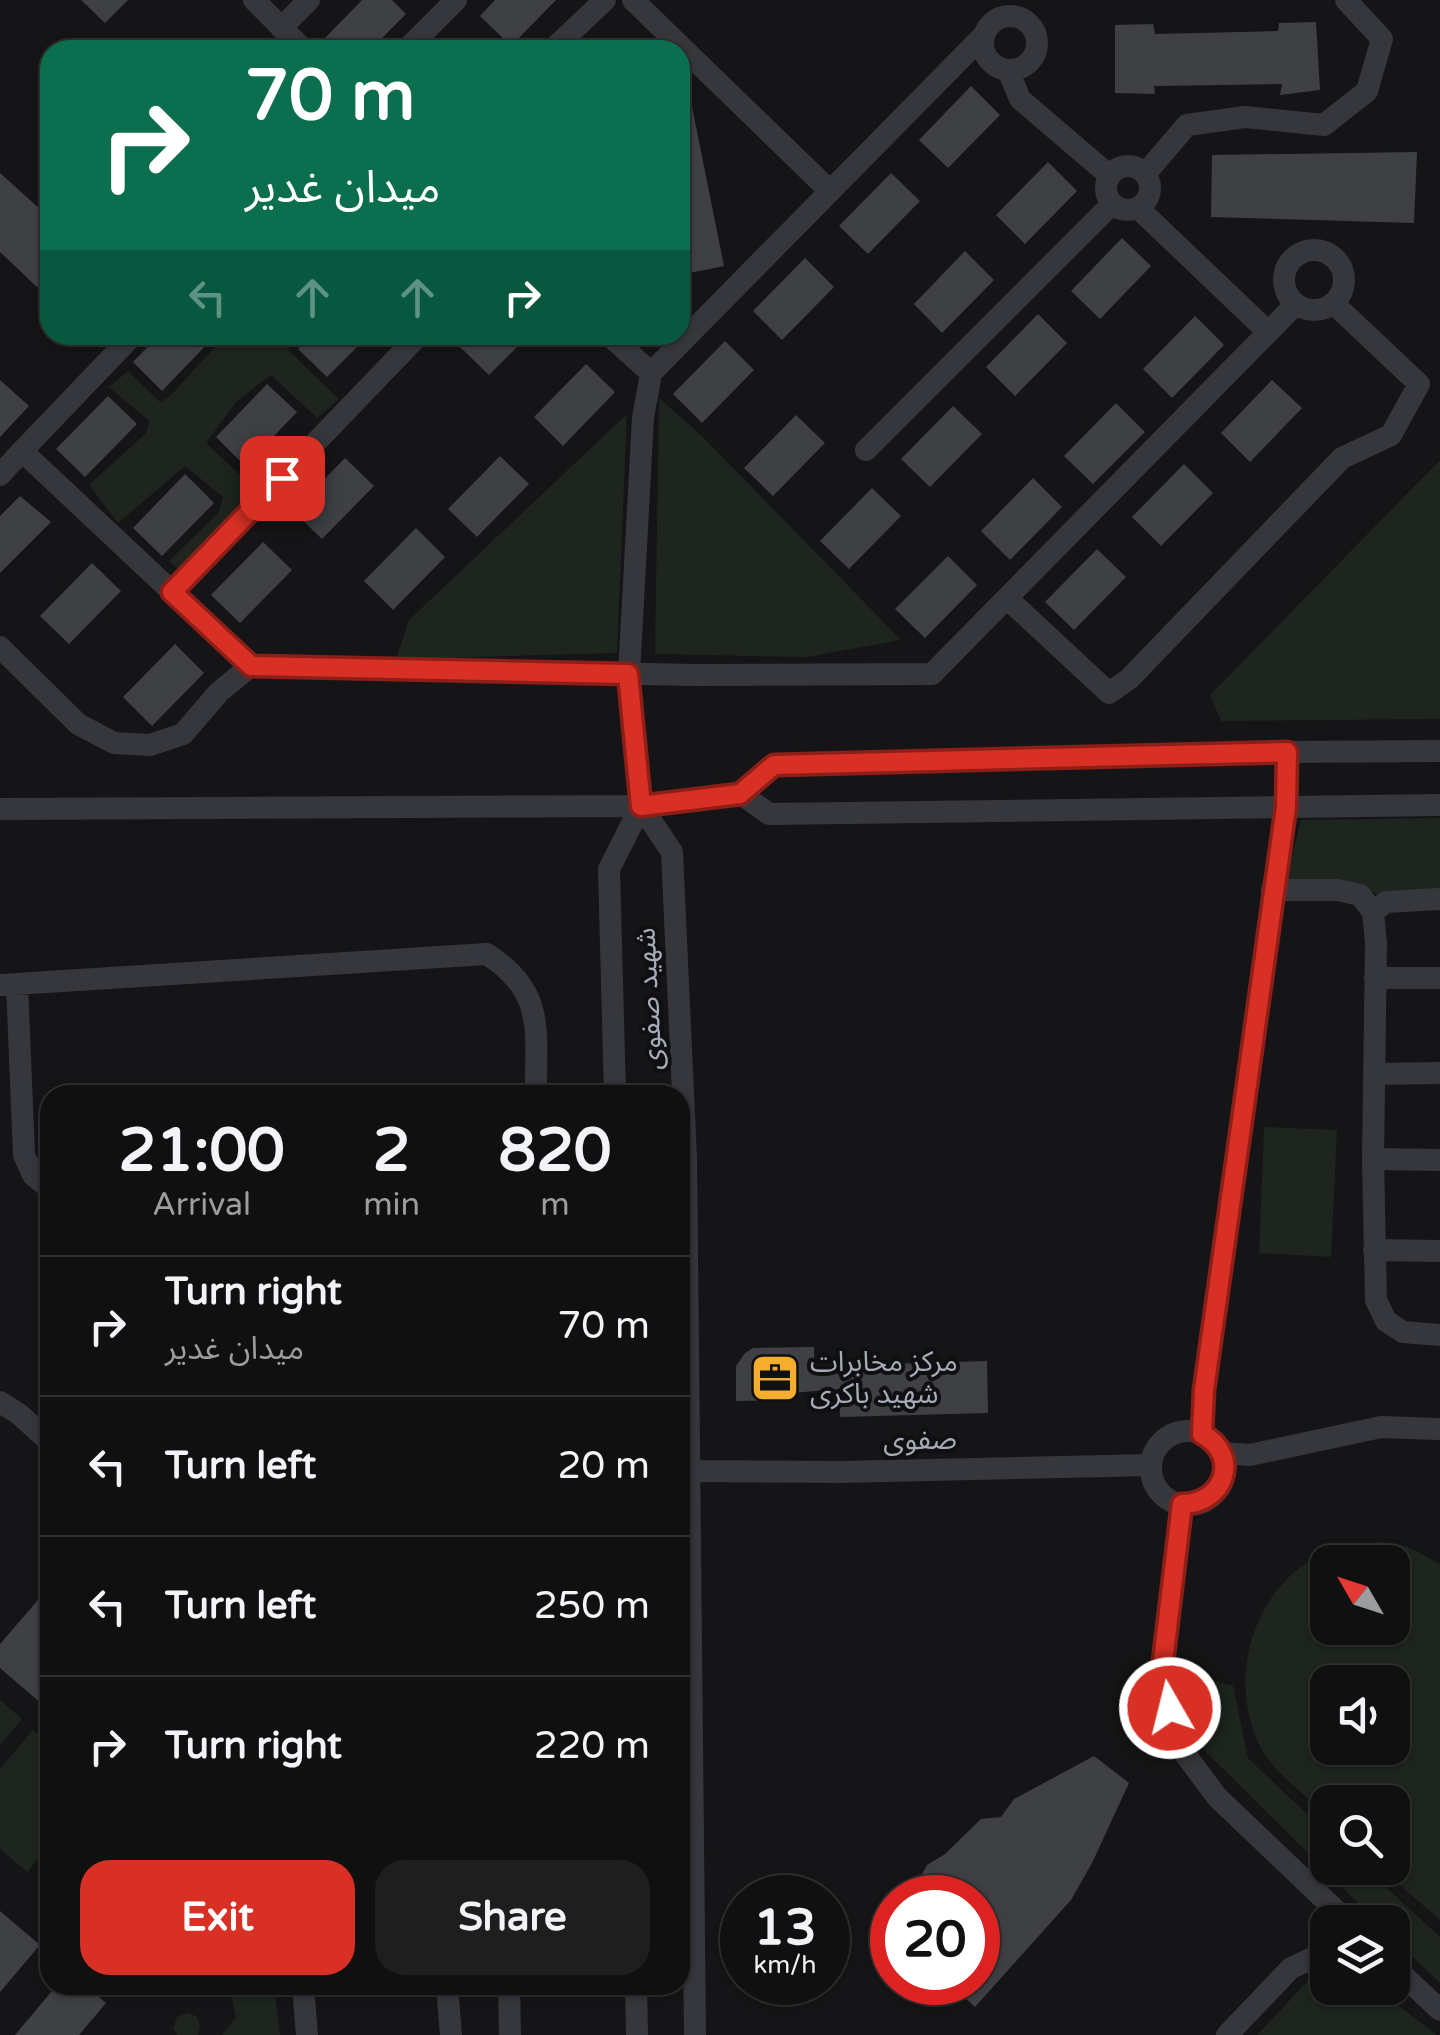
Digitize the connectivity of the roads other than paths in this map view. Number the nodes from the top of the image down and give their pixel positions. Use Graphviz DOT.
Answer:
graph roads {
  1 [pos="254,0"];
  2 [pos="309,0"];
  3 [pos="456,0"];
  4 [pos="605,0"];
  5 [pos="634,0"];
  6 [pos="1346,0"];
  7 [pos="1028,8"];
  8 [pos="282,28"];
  9 [pos="983,36"];
  10 [pos="294,40"];
  11 [pos="416,40"];
  12 [pos="563,40"];
  13 [pos="675,40"];
  14 [pos="690,55"];
  15 [pos="1008,70"];
  16 [pos="1146,174"];
  17 [pos="1110,176"];
  18 [pos="830,191"];
  19 [pos="1112,204"];
  20 [pos="1138,208"];
  21 [pos="1332,303"];
  22 [pos="1296,304"];
  23 [pos="1267,331"];
  24 [pos="690,333"];
  25 [pos="123,345"];
  26 [pos="409,345"];
  27 [pos="621,345"];
  28 [pos="679,345"];
  29 [pos="651,373"];
  30 [pos="866,450"];
  31 [pos="22,451"];
  32 [pos="0,474"];
  33 [pos="172,592"];
  34 [pos="1009,600"];
  35 [pos="0,647"];
  36 [pos="251,666"];
  37 [pos="628,674"];
  38 [pos="1440,751"];
  39 [pos="1287,752"];
  40 [pos="740,794"];
  41 [pos="1440,805"];
  42 [pos="641,806"];
  43 [pos="1286,807"];
  44 [pos="0,809"];
  45 [pos="1272,890"];
  46 [pos="1440,899"];
  47 [pos="1373,912"];
  48 [pos="1375,978"];
  49 [pos="1440,978"];
  50 [pos="8,984"];
  51 [pos="1440,1073"];
  52 [pos="1374,1074"];
  53 [pos="536,1085"];
  54 [pos="615,1085"];
  55 [pos="679,1085"];
  56 [pos="1373,1159"];
  57 [pos="1440,1160"];
  58 [pos="40,1181"];
  59 [pos="1374,1250"];
  60 [pos="1440,1251"];
  61 [pos="1440,1335"];
  62 [pos="0,1383"];
  63 [pos="10,1408"];
  64 [pos="1440,1429"];
  65 [pos="40,1434"];
  66 [pos="1202,1434"];
  67 [pos="1222,1453"];
  68 [pos="1151,1465"];
  69 [pos="690,1471"];
  70 [pos="1182,1504"];
  71 [pos="1330,1905"];
  72 [pos="1310,1959"];
  73 [pos="1410,1982"];
  74 [pos="304,1995"];
  75 [pos="447,1995"];
  76 [pos="509,1995"];
  77 [pos="636,1995"];
  78 [pos="1440,2010"];
  79 [pos="307,2035"];
  80 [pos="450,2035"];
  81 [pos="510,2035"];
  82 [pos="638,2035"];
  83 [pos="694,2035"];
  84 [pos="1227,2035"];
  1 -- 8 [label="street"];
  2 -- 8 [label="street"];
  3 -- 11 [label="street"];
  4 -- 12 [label="street"];
  5 -- 13 [label="street"];
  6 -- 16 [label="street"];
  7 -- 9 [label="street"];
  7 -- 15 [label="street"];
  8 -- 10 [label="street"];
  9 -- 15 [label="street"];
  9 -- 18 [label="street"];
  14 -- 18 [label="street"];
  15 -- 17 [label="street"];
  16 -- 17 [label="street"];
  16 -- 20 [label="street"];
  17 -- 19 [label="street"];
  18 -- 24 [label="street"];
  19 -- 20 [label="street"];
  19 -- 30 [label="street"];
  20 -- 23 [label="street"];
  21 -- 22 [label="street"];
  21 -- 22 [label="street"];
  21 -- 34 [label="street"];
  22 -- 23 [label="street"];
  23 -- 34 [label="street"];
  25 -- 31 [label="street"];
  26 -- 33 [label="street"];
  27 -- 29 [label="street"];
  28 -- 29 [label="street"];
  29 -- 37 [label="street"];
  31 -- 32 [label="street"];
  31 -- 33 [label="street"];
  33 -- 36 [label="street"];
  34 -- 37 [label="street"];
  35 -- 36 [label="street"];
  36 -- 37 [label="street"];
  37 -- 42 [label="street"];
  38 -- 39 [label="street"];
  39 -- 40 [label="street"];
  39 -- 43 [label="street"];
  40 -- 42 [label="street"];
  40 -- 43 [label="street"];
  41 -- 43 [label="street"];
  42 -- 44 [label="street"];
  42 -- 54 [label="street, شهید صفوی"];
  42 -- 55 [label="street, شهید صفوی"];
  43 -- 45 [label="street"];
  45 -- 47 [label="street"];
  45 -- 66 [label="street"];
  46 -- 47 [label="street"];
  47 -- 48 [label="street"];
  48 -- 49 [label="street"];
  48 -- 52 [label="street"];
  50 -- 53 [label="street"];
  50 -- 58 [label="street"];
  51 -- 52 [label="street"];
  52 -- 56 [label="street"];
  56 -- 57 [label="street"];
  56 -- 59 [label="street"];
  59 -- 60 [label="street"];
  59 -- 61 [label="street"];
  62 -- 63 [label="street"];
  63 -- 65 [label="street"];
  64 -- 67 [label="street"];
  66 -- 67 [label="street"];
  66 -- 68 [label="street"];
  67 -- 70 [label="street"];
  68 -- 69 [label="street, صفوی"];
  68 -- 70 [label="street"];
  69 -- 83 [label="street, شهید صفوی"];
  70 -- 71 [label="street"];
  72 -- 84 [label="street"];
  73 -- 78 [label="street"];
  74 -- 79 [label="street"];
  75 -- 80 [label="street"];
  76 -- 81 [label="street"];
  77 -- 82 [label="street"];
}
